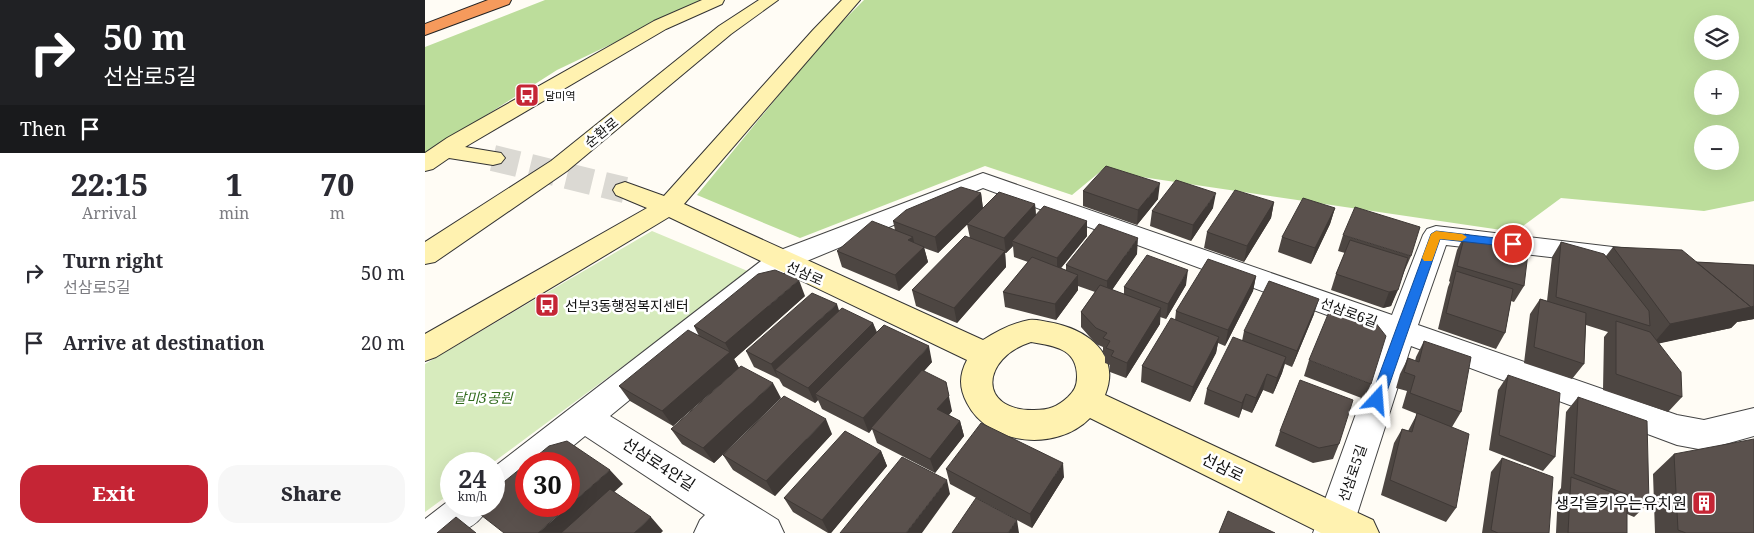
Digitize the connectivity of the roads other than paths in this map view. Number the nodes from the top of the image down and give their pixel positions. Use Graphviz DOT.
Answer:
graph roads {
  1 [pos="463,0"];
  2 [pos="503,0"];
  3 [pos="716,0"];
  4 [pos="770,0"];
  5 [pos="852,0"];
  6 [pos="425,14"];
  7 [pos="425,30"];
  8 [pos="444,150"];
  9 [pos="493,158"];
  10 [pos="425,164"];
  11 [pos="625,190"];
  12 [pos="668,207"];
  13 [pos="425,255"];
  14 [pos="780,261"];
  15 [pos="1667,261"];
  16 [pos="1401,330"];
  17 [pos="425,349"];
  18 [pos="986,354"];
  19 [pos="1087,401"];
  20 [pos="584,417"];
  21 [pos="1754,422"];
  22 [pos="505,479"];
  23 [pos="457,517"];
  24 [pos="723,523"];
  25 [pos="1342,529"];
  26 [pos="437,533"];
  27 [pos="765,533"];
  1 -- 6 [label="highway"];
  2 -- 7 [label="highway"];
  3 -- 8 [label="main road"];
  4 -- 13 [label="main road, 순환로"];
  5 -- 12 [label="main road"];
  8 -- 9 [label="main road"];
  8 -- 10 [label="main road"];
  11 -- 12 [label="main road, 선삼로"];
  12 -- 14 [label="main road, 선삼로"];
  12 -- 17 [label="main road"];
  14 -- 16 [label="street, 선삼로6길"];
  14 -- 18 [label="main road, 선삼로"];
  14 -- 20 [label="street"];
  15 -- 16 [label="street, 선삼로5길"];
  16 -- 21 [label="street, 선삼로6길"];
  16 -- 25 [label="street, 선삼로5길"];
  18 -- 19 [label="main road"];
  18 -- 19 [label="main road"];
  19 -- 25 [label="main road, 선삼로"];
  20 -- 22 [label="street"];
  20 -- 24 [label="street, 선삼로4안길"];
  23 -- 26 [label="street"];
  24 -- 27 [label="street, 선삼로4안길"];
}
